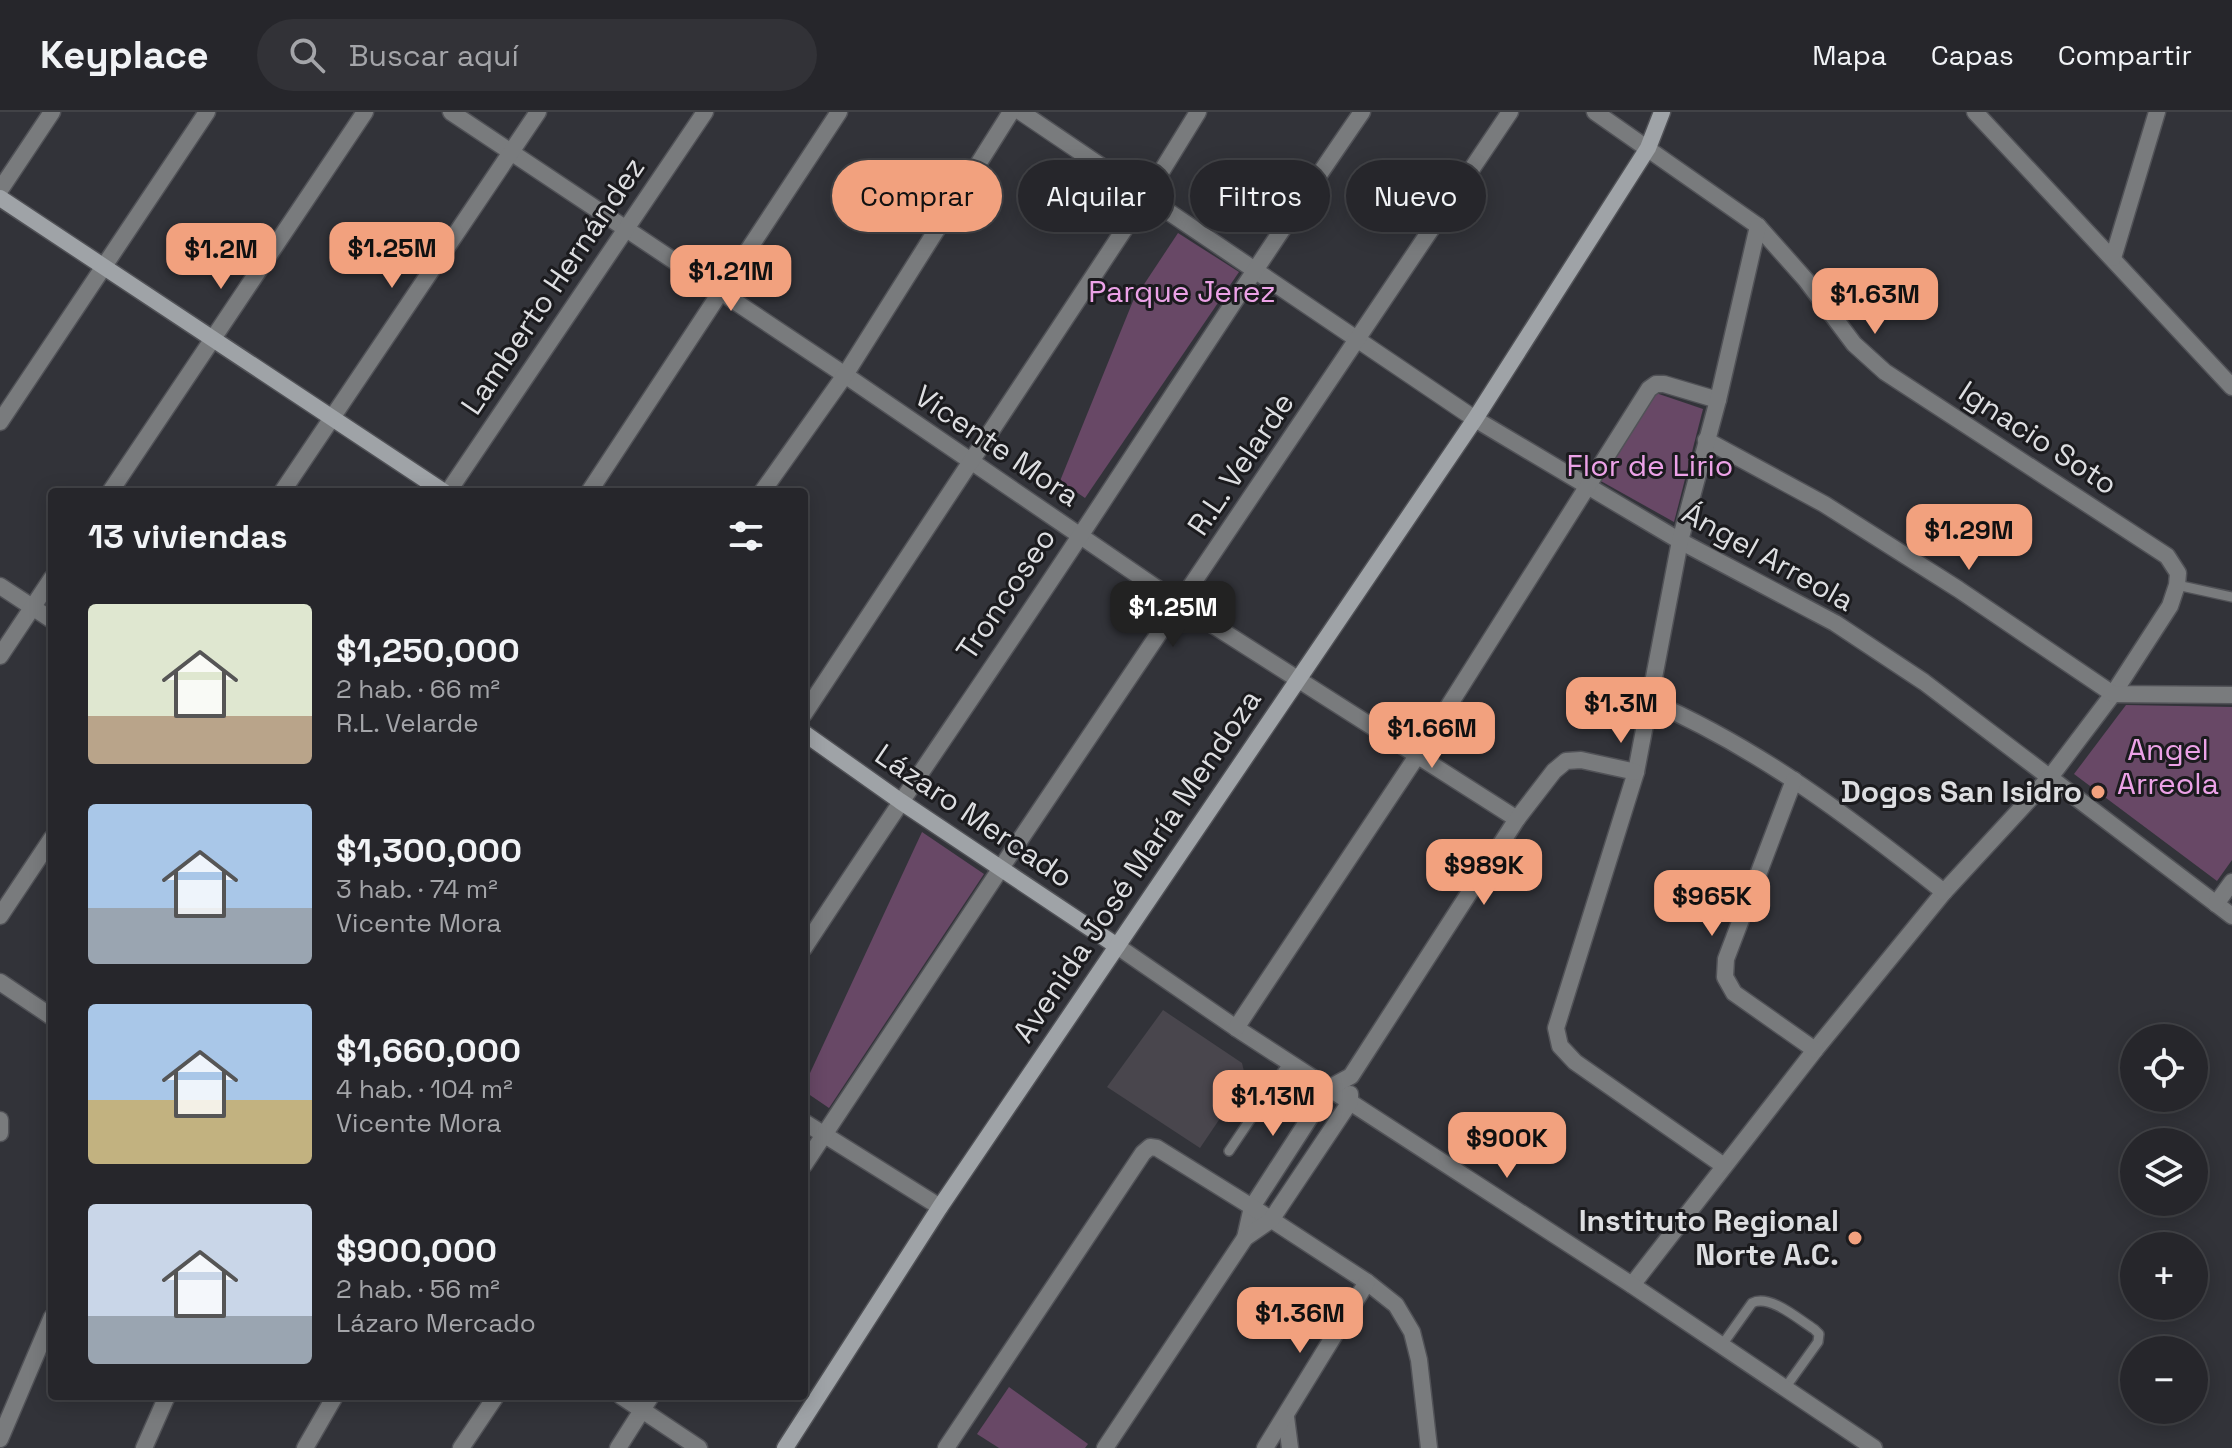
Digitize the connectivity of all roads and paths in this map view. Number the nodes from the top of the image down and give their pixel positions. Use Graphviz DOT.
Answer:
graph roads {
  1 [pos="52,112"];
  2 [pos="207,112"];
  3 [pos="365,112"];
  4 [pos="451,112"];
  5 [pos="538,112"];
  6 [pos="705,112"];
  7 [pos="839,112"];
  8 [pos="1011,112"];
  9 [pos="1021,112"];
  10 [pos="1198,112"];
  11 [pos="1362,112"];
  12 [pos="1510,112"];
  13 [pos="1595,112"];
  14 [pos="1662,112"];
  15 [pos="1975,112"];
  16 [pos="1999,112"];
  17 [pos="2157,112"];
  18 [pos="1993,131"];
  19 [pos="1648,148"];
  20 [pos="510,153"];
  21 [pos="1090,160"];
  22 [pos="1168,160"];
  23 [pos="0,190"];
  24 [pos="0,198"];
  25 [pos="1174,217"];
  26 [pos="1758,226"];
  27 [pos="626,227"];
  28 [pos="1122,232"];
  29 [pos="2113,258"];
  30 [pos="103,266"];
  31 [pos="1253,269"];
  32 [pos="720,293"];
  33 [pos="213,340"];
  34 [pos="1358,341"];
  35 [pos="845,375"];
  36 [pos="2231,382"];
  37 [pos="1718,400"];
  38 [pos="331,418"];
  39 [pos="1475,419"];
  40 [pos="0,422"];
  41 [pos="1706,440"];
  42 [pos="970,462"];
  43 [pos="1587,485"];
  44 [pos="113,488"];
  45 [pos="285,488"];
  46 [pos="440,488"];
  47 [pos="449,488"];
  48 [pos="592,488"];
  49 [pos="765,488"];
  50 [pos="1080,537"];
  51 [pos="1680,541"];
  52 [pos="48,584"];
  53 [pos="2177,585"];
  54 [pos="0,586"];
  55 [pos="2232,597"];
  56 [pos="1180,604"];
  57 [pos="32,608"];
  58 [pos="48,618"];
  59 [pos="0,656"];
  60 [pos="1298,679"];
  61 [pos="2113,694"];
  62 [pos="2232,695"];
  63 [pos="1650,701"];
  64 [pos="808,708"];
  65 [pos="808,736"];
  66 [pos="1417,756"];
  67 [pos="1636,772"];
  68 [pos="2051,776"];
  69 [pos="1794,780"];
  70 [pos="900,801"];
  71 [pos="1517,819"];
  72 [pos="48,844"];
  73 [pos="1001,868"];
  74 [pos="2232,882"];
  75 [pos="1944,892"];
  76 [pos="2216,904"];
  77 [pos="0,916"];
  78 [pos="2232,916"];
  79 [pos="808,942"];
  80 [pos="1117,946"];
  81 [pos="0,982"];
  82 [pos="48,1014"];
  83 [pos="1236,1028"];
  84 [pos="1815,1050"];
  85 [pos="1289,1062"];
  86 [pos="1351,1076"];
  87 [pos="1329,1088"];
  88 [pos="1350,1102"];
  89 [pos="0,1120"];
  90 [pos="808,1125"];
  91 [pos="0,1133"];
  92 [pos="824,1135"];
  93 [pos="1229,1151"];
  94 [pos="808,1159"];
  95 [pos="1724,1166"];
  96 [pos="940,1207"];
  97 [pos="1252,1207"];
  98 [pos="1271,1220"];
  99 [pos="1245,1238"];
  100 [pos="1367,1282"];
  101 [pos="1632,1285"];
  102 [pos="48,1326"];
  103 [pos="1722,1345"];
  104 [pos="1785,1388"];
  105 [pos="165,1400"];
  106 [pos="333,1400"];
  107 [pos="493,1400"];
  108 [pos="646,1403"];
  109 [pos="1286,1417"];
  110 [pos="0,1439"];
  111 [pos="948,1447"];
  112 [pos="144,1448"];
  113 [pos="305,1448"];
  114 [pos="461,1448"];
  115 [pos="618,1448"];
  116 [pos="699,1448"];
  117 [pos="785,1448"];
  118 [pos="1105,1448"];
  119 [pos="1265,1448"];
  120 [pos="1290,1448"];
  121 [pos="1429,1448"];
  122 [pos="1874,1448"];
  1 -- 23 [label="street"];
  2 -- 30 [label="street"];
  3 -- 33 [label="street"];
  4 -- 20 [label="street, Vicente Mora"];
  5 -- 20 [label="street"];
  6 -- 27 [label="street, Lamberto Hernández"];
  7 -- 32 [label="street"];
  8 -- 35 [label="street"];
  9 -- 21 [label="street, Ángel Arreola"];
  10 -- 22 [label="street"];
  11 -- 31 [label="street, Troncoseo"];
  12 -- 34 [label="street, R.L. Velarde"];
  13 -- 19 [label="street, Ignacio Soto"];
  14 -- 19 [label="street, Avenida José María Mendoza"];
  15 -- 18 [label="street"];
  16 -- 18 [label="street"];
  17 -- 29 [label="street"];
  18 -- 29 [label="street"];
  19 -- 26 [label="street, Ignacio Soto"];
  19 -- 39 [label="street, Avenida José María Mendoza"];
  20 -- 27 [label="street, Vicente Mora"];
  20 -- 38 [label="street"];
  24 -- 30 [label="street"];
  25 -- 31 [label="street, Ángel Arreola"];
  26 -- 37 [label="street"];
  26 -- 53 [label="street, Ignacio Soto"];
  27 -- 32 [label="street, Vicente Mora"];
  27 -- 47 [label="street, Lamberto Hernández"];
  28 -- 42 [label="street"];
  29 -- 36 [label="street"];
  30 -- 33 [label="street"];
  30 -- 40 [label="street"];
  31 -- 34 [label="street, Ángel Arreola"];
  31 -- 50 [label="street, Troncoseo"];
  32 -- 35 [label="street, Vicente Mora"];
  32 -- 48 [label="street"];
  33 -- 38 [label="street"];
  33 -- 44 [label="street"];
  34 -- 39 [label="street, Ángel Arreola"];
  34 -- 56 [label="street, R.L. Velarde"];
  35 -- 42 [label="street, Vicente Mora"];
  35 -- 49 [label="street"];
  37 -- 41 [label="street"];
  37 -- 43 [label="street"];
  38 -- 45 [label="street"];
  38 -- 46 [label="street"];
  39 -- 43 [label="street, Ángel Arreola"];
  39 -- 60 [label="street, Avenida José María Mendoza"];
  41 -- 51 [label="street"];
  41 -- 61 [label="street"];
  42 -- 50 [label="street, Vicente Mora"];
  42 -- 64 [label="street"];
  43 -- 51 [label="street, Ángel Arreola"];
  43 -- 66 [label="street"];
  50 -- 56 [label="street, Vicente Mora"];
  50 -- 70 [label="street, Troncoseo"];
  51 -- 63 [label="street"];
  51 -- 68 [label="street, Ángel Arreola"];
  52 -- 57 [label="street"];
  53 -- 55 [label="lane"];
  53 -- 61 [label="street"];
  54 -- 57 [label="street"];
  56 -- 60 [label="street, Vicente Mora"];
  56 -- 73 [label="street, R.L. Velarde"];
  57 -- 58 [label="street"];
  57 -- 59 [label="street"];
  60 -- 66 [label="street, Vicente Mora"];
  60 -- 80 [label="street, Avenida José María Mendoza"];
  61 -- 62 [label="street"];
  61 -- 68 [label="street"];
  63 -- 67 [label="street"];
  63 -- 69 [label="street"];
  65 -- 70 [label="street, Lázaro Mercado"];
  66 -- 71 [label="street, Vicente Mora"];
  66 -- 83 [label="street"];
  67 -- 71 [label="street"];
  67 -- 95 [label="street"];
  68 -- 75 [label="street"];
  68 -- 76 [label="street, Ángel Arreola"];
  69 -- 75 [label="street"];
  69 -- 84 [label="street"];
  70 -- 73 [label="street, Lázaro Mercado"];
  70 -- 79 [label="street, Troncoseo"];
  71 -- 86 [label="street"];
  72 -- 77 [label="street"];
  73 -- 80 [label="street, Lázaro Mercado"];
  73 -- 92 [label="street, R.L. Velarde"];
  74 -- 76 [label="street"];
  75 -- 84 [label="street"];
  76 -- 78 [label="street, Ángel Arreola"];
  80 -- 83 [label="street, Lázaro Mercado"];
  80 -- 96 [label="street, Avenida José María Mendoza"];
  81 -- 82 [label="street"];
  83 -- 85 [label="street, Lázaro Mercado"];
  84 -- 95 [label="street"];
  85 -- 87 [label="street, Lázaro Mercado"];
  85 -- 93 [label="lane"];
  86 -- 87 [label="street"];
  86 -- 88 [label="street"];
  87 -- 88 [label="street, Lázaro Mercado"];
  87 -- 97 [label="street"];
  88 -- 98 [label="street"];
  88 -- 101 [label="street, Lázaro Mercado"];
  89 -- 91 [label="street"];
  90 -- 92 [label="street"];
  92 -- 94 [label="street, R.L. Velarde"];
  92 -- 96 [label="street"];
  95 -- 101 [label="street"];
  96 -- 117 [label="street, Avenida José María Mendoza"];
  97 -- 98 [label="street"];
  97 -- 99 [label="street"];
  97 -- 111 [label="street"];
  98 -- 99 [label="street"];
  98 -- 100 [label="street"];
  99 -- 118 [label="street"];
  100 -- 109 [label="street"];
  100 -- 121 [label="street"];
  101 -- 103 [label="street, Lázaro Mercado"];
  102 -- 110 [label="street"];
  103 -- 104 [label="street, Lázaro Mercado"];
  103 -- 104 [label="lane"];
  104 -- 122 [label="street, Lázaro Mercado"];
  105 -- 112 [label="street"];
  106 -- 113 [label="street"];
  107 -- 114 [label="street"];
  108 -- 115 [label="street"];
  108 -- 116 [label="street"];
  109 -- 119 [label="street"];
  109 -- 120 [label="street"];
}
